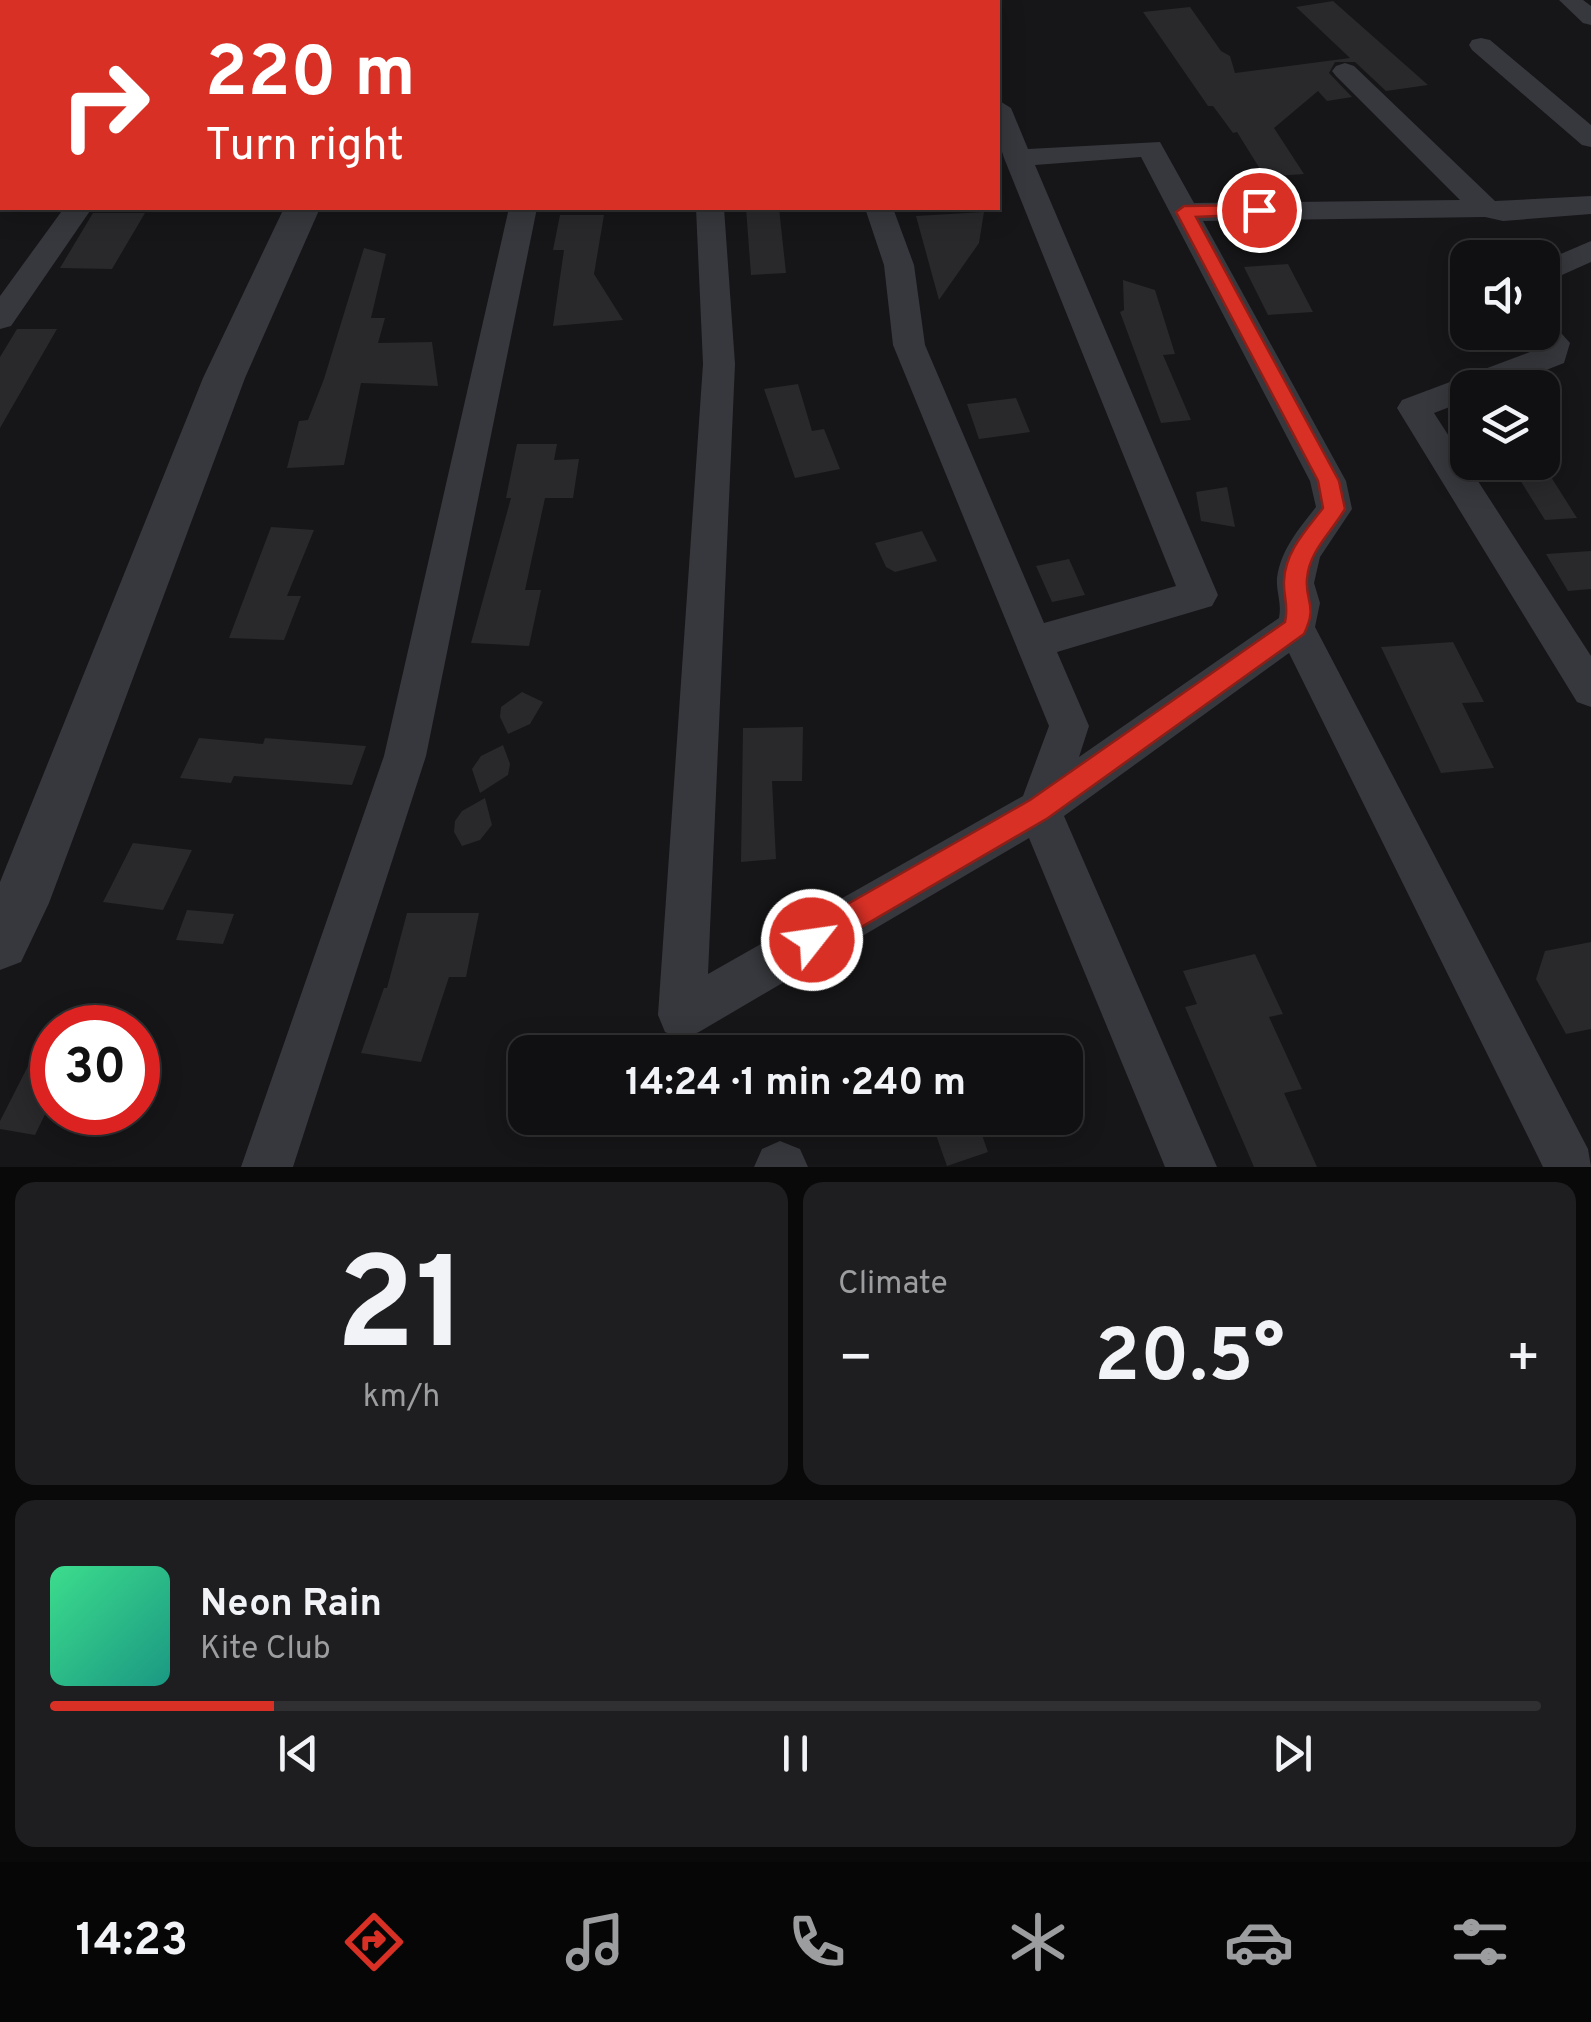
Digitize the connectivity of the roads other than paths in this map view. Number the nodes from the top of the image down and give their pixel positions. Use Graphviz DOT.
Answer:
graph roads {
  1 [pos="1570,1"];
  2 [pos="1591,18"];
  3 [pos="1480,45"];
  4 [pos="1345,70"];
  5 [pos="1000,113"];
  6 [pos="1591,139"];
  7 [pos="1018,158"];
  8 [pos="1591,205"];
  9 [pos="1484,208"];
  10 [pos="77,210"];
  11 [pos="301,210"];
  12 [pos="524,210"];
  13 [pos="710,210"];
  14 [pos="880,210"];
  15 [pos="1184,212"];
  16 [pos="1591,250"];
  17 [pos="1560,265"];
  18 [pos="0,319"];
  19 [pos="1553,350"];
  20 [pos="1296,627"];
  21 [pos="1033,642"];
  22 [pos="1591,690"];
  23 [pos="1039,809"];
  24 [pos="0,942"];
  25 [pos="267,1167"];
  26 [pos="1191,1167"];
  27 [pos="1570,1167"];
  1 -- 2 [label="street"];
  3 -- 6 [label="street"];
  4 -- 9 [label="street"];
  5 -- 7 [label="street"];
  7 -- 15 [label="street"];
  7 -- 21 [label="street"];
  8 -- 9 [label="street"];
  9 -- 15 [label="street"];
  10 -- 18 [label="street"];
  11 -- 24 [label="street"];
  12 -- 25 [label="street"];
  13 -- 23 [label="street"];
  14 -- 21 [label="street"];
  15 -- 20 [label="street"];
  16 -- 17 [label="street"];
  19 -- 22 [label="street"];
  20 -- 23 [label="street"];
  20 -- 27 [label="street"];
  21 -- 23 [label="street"];
  23 -- 26 [label="street"];
}
